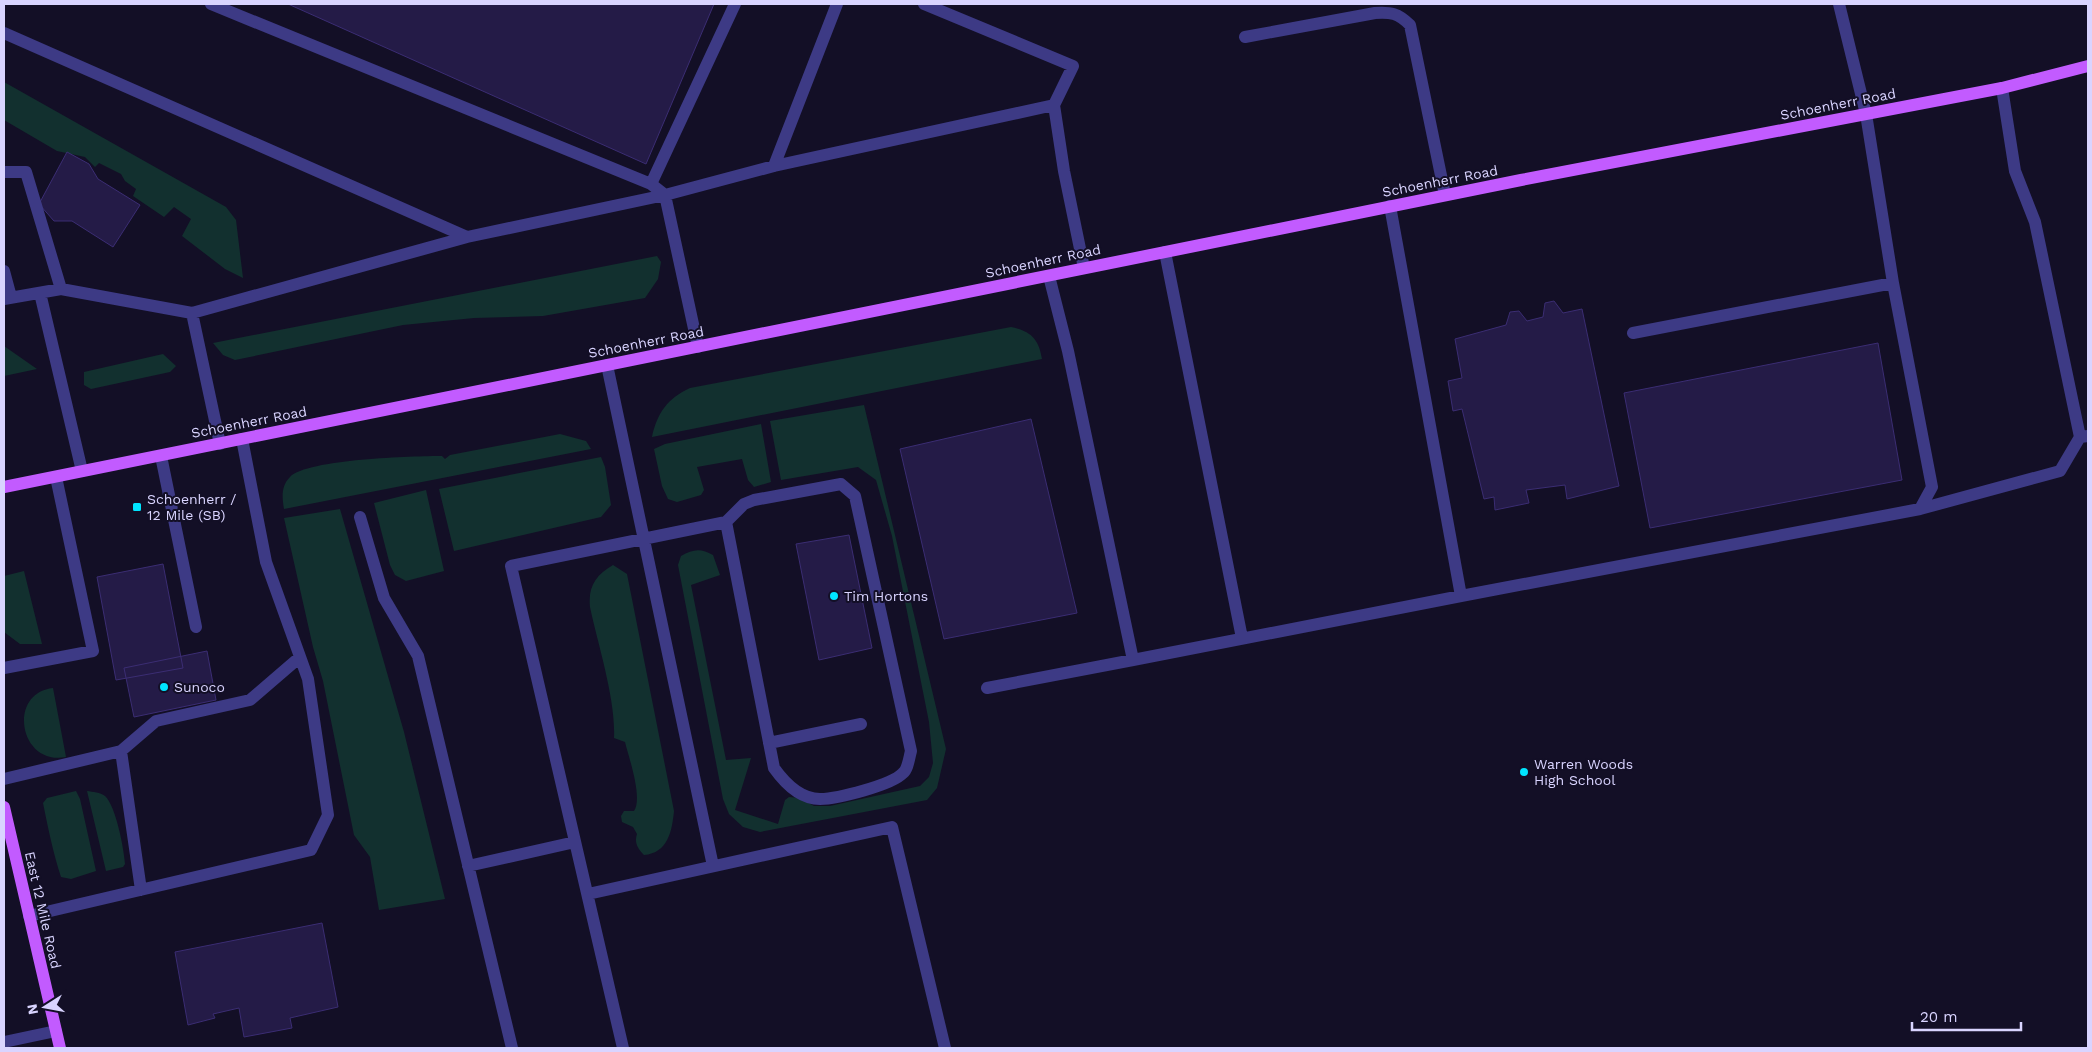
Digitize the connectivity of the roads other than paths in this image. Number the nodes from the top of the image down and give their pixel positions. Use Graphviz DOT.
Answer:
graph roads {
  1 [pos="211,4"];
  2 [pos="735,4"];
  3 [pos="837,4"];
  4 [pos="924,4"];
  5 [pos="1839,4"];
  6 [pos="4,33"];
  7 [pos="1245,37"];
  8 [pos="2088,66"];
  9 [pos="2002,88"];
  10 [pos="1054,105"];
  11 [pos="1866,114"];
  12 [pos="774,166"];
  13 [pos="4,172"];
  14 [pos="652,184"];
  15 [pos="665,195"];
  16 [pos="1445,195"];
  17 [pos="1390,206"];
  18 [pos="467,237"];
  19 [pos="1165,252"];
  20 [pos="1084,268"];
  21 [pos="4,272"];
  22 [pos="1048,276"];
  23 [pos="1893,284"];
  24 [pos="61,289"];
  25 [pos="40,293"];
  26 [pos="7,298"];
  27 [pos="192,313"];
  28 [pos="1633,333"];
  29 [pos="698,346"];
  30 [pos="607,365"];
  31 [pos="2084,437"];
  32 [pos="242,439"];
  33 [pos="220,444"];
  34 [pos="161,456"];
  35 [pos="82,471"];
  36 [pos="56,477"];
  37 [pos="4,487"];
  38 [pos="1920,508"];
  39 [pos="360,517"];
  40 [pos="726,522"];
  41 [pos="644,538"];
  42 [pos="1461,596"];
  43 [pos="196,627"];
  44 [pos="1242,638"];
  45 [pos="300,657"];
  46 [pos="1133,660"];
  47 [pos="4,668"];
  48 [pos="987,688"];
  49 [pos="861,724"];
  50 [pos="769,743"];
  51 [pos="121,751"];
  52 [pos="4,779"];
  53 [pos="4,807"];
  54 [pos="575,842"];
  55 [pos="468,866"];
  56 [pos="713,866"];
  57 [pos="141,890"];
  58 [pos="588,894"];
  59 [pos="29,916"];
  60 [pos="56,1031"];
  61 [pos="4,1042"];
  62 [pos="60,1048"];
  63 [pos="512,1048"];
  64 [pos="624,1048"];
  65 [pos="945,1048"];
  1 -- 14 [label="lane"];
  2 -- 14 [label="lane"];
  3 -- 12 [label="lane"];
  4 -- 10 [label="lane"];
  5 -- 11 [label="lane"];
  6 -- 18 [label="lane"];
  7 -- 16 [label="lane"];
  8 -- 9 [label="main road, Schoenherr Road"];
  9 -- 11 [label="main road, Schoenherr Road"];
  9 -- 31 [label="lane"];
  10 -- 12 [label="lane"];
  10 -- 20 [label="lane"];
  11 -- 16 [label="main road, Schoenherr Road"];
  11 -- 23 [label="lane"];
  12 -- 15 [label="lane"];
  13 -- 24 [label="lane"];
  14 -- 15 [label="lane"];
  15 -- 18 [label="lane"];
  15 -- 29 [label="lane"];
  16 -- 17 [label="main road, Schoenherr Road"];
  17 -- 19 [label="main road, Schoenherr Road"];
  17 -- 42 [label="lane"];
  18 -- 27 [label="lane"];
  19 -- 20 [label="main road, Schoenherr Road"];
  19 -- 44 [label="lane"];
  20 -- 22 [label="main road, Schoenherr Road"];
  21 -- 26 [label="lane"];
  22 -- 29 [label="main road, Schoenherr Road"];
  22 -- 46 [label="lane"];
  23 -- 28 [label="lane"];
  23 -- 38 [label="lane"];
  24 -- 25 [label="lane"];
  24 -- 27 [label="lane"];
  25 -- 26 [label="lane"];
  25 -- 35 [label="lane"];
  27 -- 33 [label="lane"];
  29 -- 30 [label="main road, Schoenherr Road"];
  30 -- 32 [label="main road, Schoenherr Road"];
  30 -- 41 [label="lane"];
  31 -- 38 [label="lane"];
  32 -- 33 [label="main road, Schoenherr Road"];
  32 -- 45 [label="lane"];
  33 -- 34 [label="main road, Schoenherr Road"];
  34 -- 35 [label="main road, Schoenherr Road"];
  34 -- 43 [label="lane"];
  35 -- 36 [label="main road, Schoenherr Road"];
  36 -- 37 [label="main road, Schoenherr Road"];
  36 -- 47 [label="lane"];
  38 -- 42 [label="lane"];
  39 -- 55 [label="lane"];
  40 -- 41 [label="lane"];
  40 -- 50 [label="lane"];
  40 -- 50 [label="lane"];
  41 -- 54 [label="lane"];
  41 -- 56 [label="lane"];
  42 -- 44 [label="lane"];
  44 -- 46 [label="lane"];
  45 -- 51 [label="lane"];
  45 -- 57 [label="lane"];
  46 -- 48 [label="lane"];
  49 -- 50 [label="lane"];
  51 -- 52 [label="lane"];
  51 -- 57 [label="lane"];
  53 -- 59 [label="main road, East 12 Mile Road"];
  54 -- 55 [label="lane"];
  54 -- 58 [label="lane"];
  55 -- 63 [label="lane"];
  56 -- 58 [label="lane"];
  56 -- 65 [label="lane"];
  57 -- 59 [label="lane"];
  58 -- 64 [label="lane"];
  59 -- 60 [label="main road, East 12 Mile Road"];
  60 -- 61 [label="lane"];
  60 -- 62 [label="main road, East 12 Mile Road"];
}
